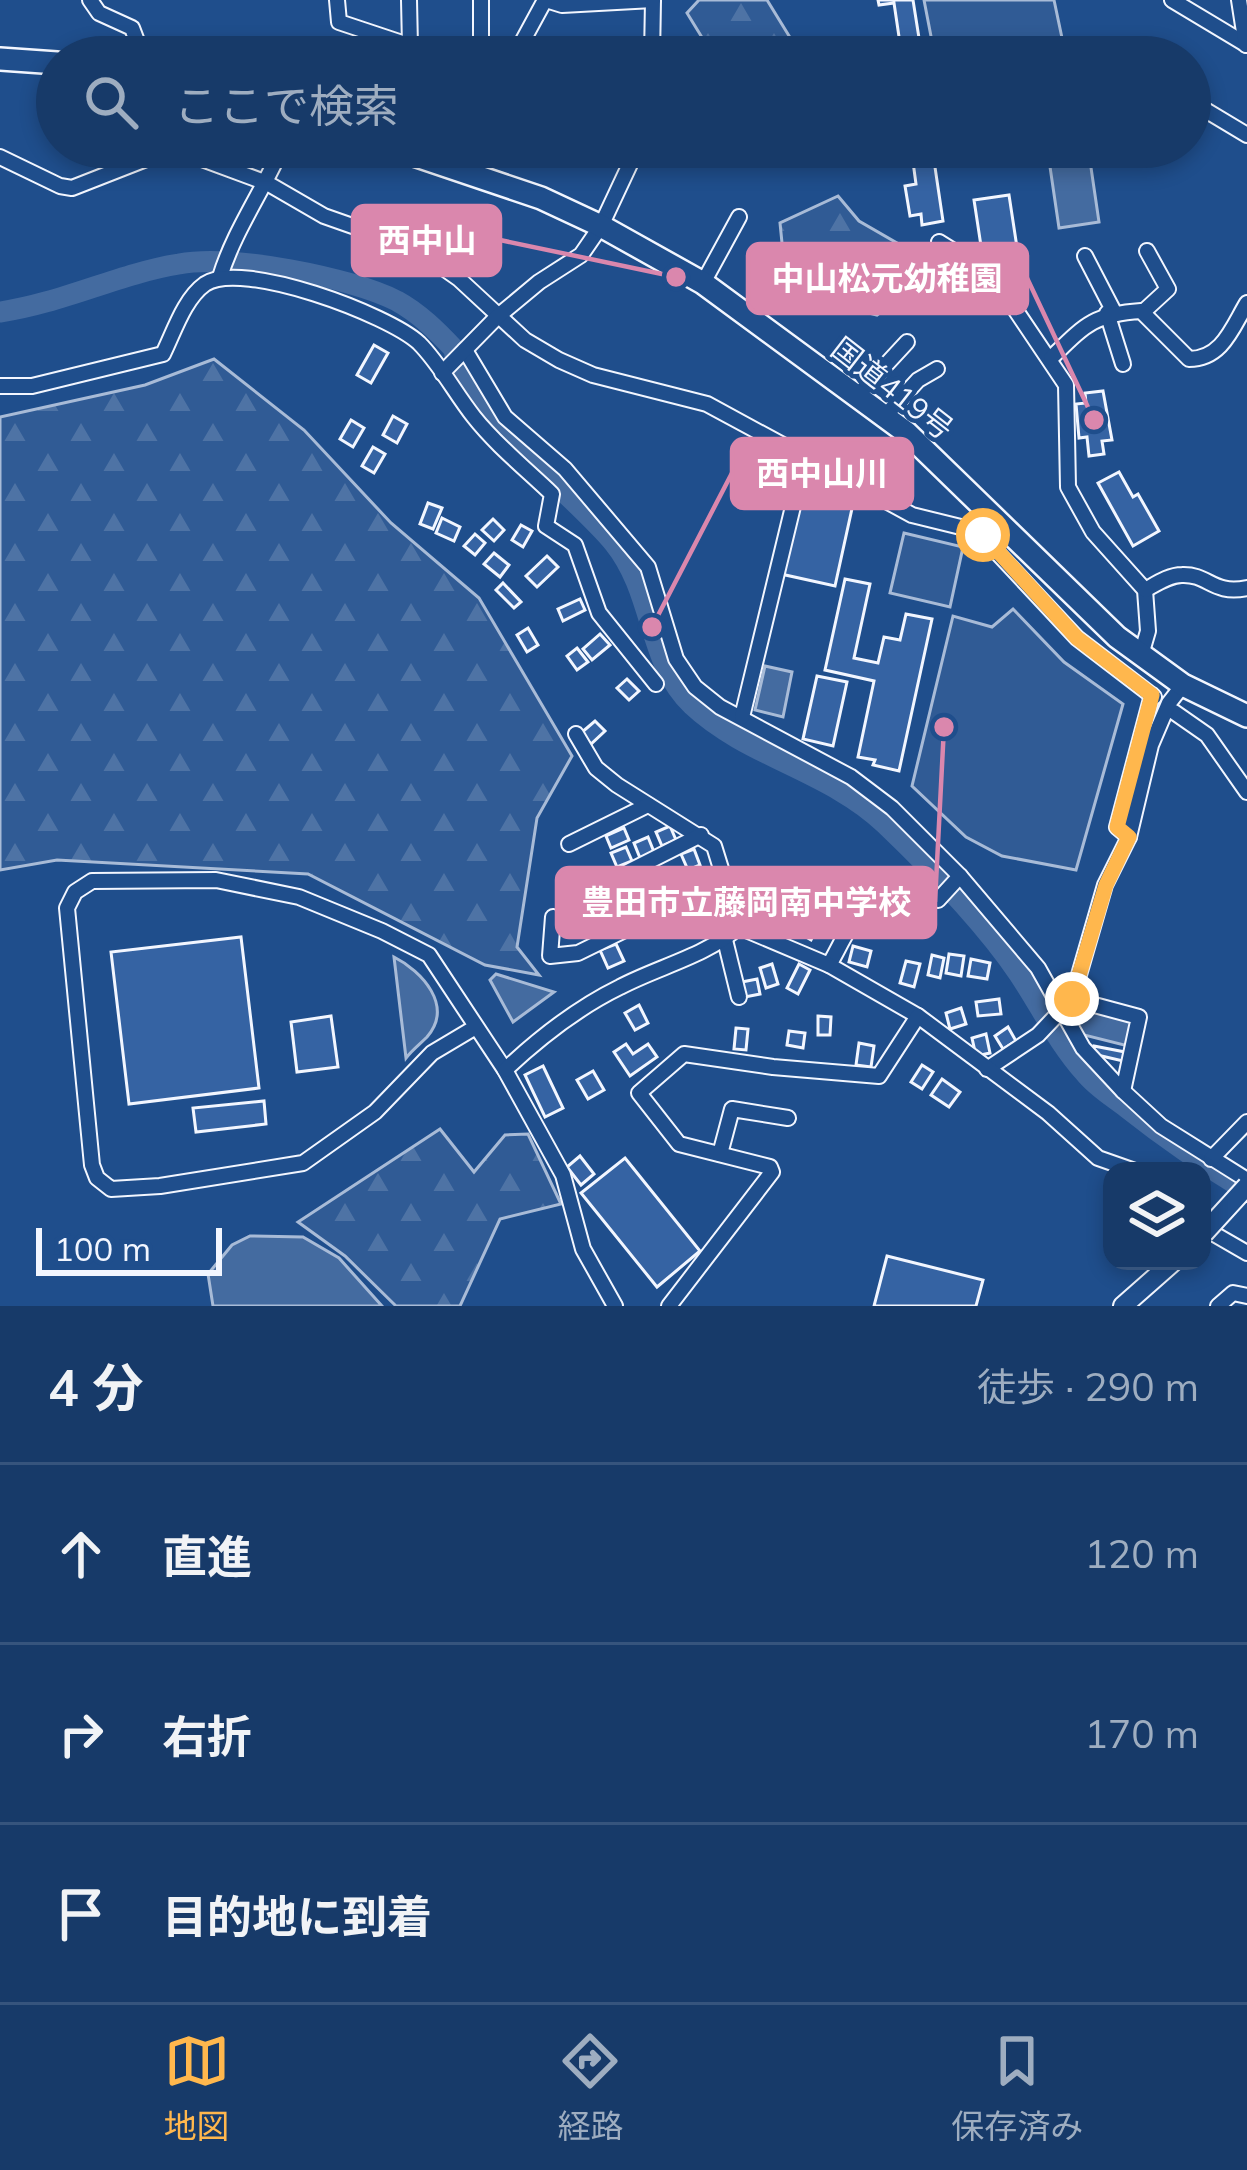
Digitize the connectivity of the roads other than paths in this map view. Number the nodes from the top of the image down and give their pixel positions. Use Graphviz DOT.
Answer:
graph roads {
  1 [pos="90,0"];
  2 [pos="338,0"];
  3 [pos="409,0"];
  4 [pos="481,0"];
  5 [pos="545,0"];
  6 [pos="653,0"];
  7 [pos="1172,0"];
  8 [pos="1239,0"];
  9 [pos="138,36"];
  10 [pos="380,36"];
  11 [pos="410,36"];
  12 [pos="481,36"];
  13 [pos="525,36"];
  14 [pos="652,36"];
  15 [pos="1247,45"];
  16 [pos="0,59"];
  17 [pos="36,62"];
  18 [pos="1211,113"];
  19 [pos="1247,135"];
  20 [pos="0,157"];
  21 [pos="123,168"];
  22 [pos="226,168"];
  23 [pos="273,168"];
  24 [pos="452,168"];
  25 [pos="628,168"];
  26 [pos="267,183"];
  27 [pos="739,218"];
  28 [pos="602,226"];
  29 [pos="939,242"];
  30 [pos="1147,251"];
  31 [pos="1085,256"];
  32 [pos="221,274"];
  33 [pos="703,283"];
  34 [pos="1247,304"];
  35 [pos="1143,312"];
  36 [pos="1111,313"];
  37 [pos="496,317"];
  38 [pos="908,343"];
  39 [pos="462,352"];
  40 [pos="1051,358"];
  41 [pos="1123,364"];
  42 [pos="937,369"];
  43 [pos="442,373"];
  44 [pos="0,386"];
  45 [pos="857,396"];
  46 [pos="884,416"];
  47 [pos="806,457"];
  48 [pos="1247,588"];
  49 [pos="1145,590"];
  50 [pos="1141,655"];
  51 [pos="674,661"];
  52 [pos="1183,685"];
  53 [pos="1174,712"];
  54 [pos="1247,716"];
  55 [pos="742,717"];
  56 [pos="576,734"];
  57 [pos="1247,792"];
  58 [pos="649,806"];
  59 [pos="700,835"];
  60 [pos="1129,837"];
  61 [pos="569,844"];
  62 [pos="958,878"];
  63 [pos="725,881"];
  64 [pos="594,889"];
  65 [pos="553,917"];
  66 [pos="740,927"];
  67 [pos="724,940"];
  68 [pos="829,965"];
  69 [pos="739,997"];
  70 [pos="1072,999"];
  71 [pos="1059,1014"];
  72 [pos="918,1016"];
  73 [pos="474,1028"];
  74 [pos="987,1069"];
  75 [pos="505,1070"];
  76 [pos="1123,1091"];
  77 [pos="788,1118"];
  78 [pos="1247,1122"];
  79 [pos="720,1154"];
  80 [pos="1211,1159"];
  81 [pos="1110,1162"];
  82 [pos="1247,1183"];
  83 [pos="1211,1222"];
  84 [pos="1211,1235"];
  85 [pos="1247,1253"];
  86 [pos="1164,1270"];
  87 [pos="1247,1296"];
  88 [pos="615,1306"];
  89 [pos="669,1306"];
  90 [pos="1123,1306"];
  91 [pos="1218,1306"];
  1 -- 9 [label="street"];
  2 -- 10 [label="street"];
  3 -- 11 [label="street"];
  4 -- 12 [label="street"];
  5 -- 6 [label="street"];
  5 -- 13 [label="street"];
  6 -- 14 [label="street"];
  7 -- 15 [label="street"];
  8 -- 15 [label="street"];
  16 -- 17 [label="highway"];
  18 -- 19 [label="street"];
  20 -- 21 [label="street"];
  22 -- 26 [label="street"];
  23 -- 26 [label="street"];
  24 -- 28 [label="highway, 国道419号"];
  25 -- 28 [label="street"];
  26 -- 32 [label="street"];
  26 -- 37 [label="street"];
  27 -- 33 [label="street"];
  28 -- 33 [label="highway, 国道419号"];
  28 -- 37 [label="street"];
  29 -- 40 [label="street"];
  30 -- 35 [label="street"];
  31 -- 36 [label="street"];
  32 -- 43 [label="street"];
  32 -- 44 [label="street"];
  33 -- 45 [label="highway, 国道419号"];
  34 -- 35 [label="street"];
  35 -- 36 [label="street"];
  36 -- 40 [label="street"];
  36 -- 41 [label="street"];
  37 -- 39 [label="street"];
  37 -- 47 [label="street"];
  38 -- 45 [label="street"];
  39 -- 43 [label="street"];
  39 -- 51 [label="street"];
  40 -- 49 [label="street"];
  42 -- 46 [label="street"];
  43 -- 51 [label="street"];
  45 -- 46 [label="highway, 国道419号"];
  46 -- 50 [label="highway, 国道419号"];
  47 -- 55 [label="street"];
  47 -- 60 [label="street"];
  48 -- 49 [label="street"];
  49 -- 50 [label="street"];
  50 -- 52 [label="highway, 国道419号"];
  51 -- 55 [label="street"];
  52 -- 54 [label="highway, 国道419号"];
  52 -- 60 [label="street"];
  53 -- 57 [label="street"];
  55 -- 62 [label="street"];
  56 -- 58 [label="street"];
  58 -- 59 [label="street"];
  58 -- 61 [label="street"];
  59 -- 63 [label="street"];
  59 -- 64 [label="street"];
  60 -- 70 [label="street"];
  62 -- 68 [label="street"];
  62 -- 71 [label="street"];
  63 -- 65 [label="street"];
  63 -- 66 [label="street"];
  66 -- 67 [label="street"];
  66 -- 68 [label="street"];
  67 -- 69 [label="street"];
  67 -- 75 [label="street"];
  68 -- 72 [label="street"];
  70 -- 71 [label="street"];
  70 -- 76 [label="street"];
  71 -- 74 [label="street"];
  71 -- 76 [label="street"];
  72 -- 74 [label="street"];
  72 -- 79 [label="street"];
  73 -- 73 [label="street"];
  73 -- 75 [label="street"];
  74 -- 81 [label="street"];
  75 -- 88 [label="street"];
  76 -- 80 [label="street"];
  77 -- 79 [label="street"];
  78 -- 80 [label="street"];
  79 -- 89 [label="street"];
  80 -- 82 [label="street"];
  82 -- 83 [label="main road, bridge"];
  84 -- 85 [label="street"];
  86 -- 90 [label="main road"];
  87 -- 91 [label="street"];
}
